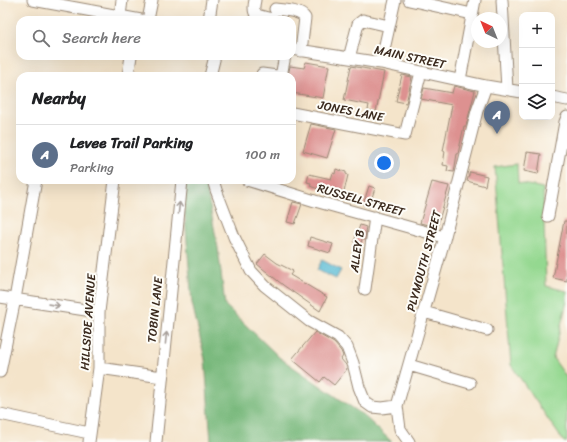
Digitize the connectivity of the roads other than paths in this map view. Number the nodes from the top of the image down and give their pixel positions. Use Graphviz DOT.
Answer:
graph roads {
  1 [pos="33,0"];
  2 [pos="122,0"];
  3 [pos="152,0"];
  4 [pos="212,0"];
  5 [pos="255,0"];
  6 [pos="396,0"];
  7 [pos="409,0"];
  8 [pos="475,0"];
  9 [pos="502,0"];
  10 [pos="275,12"];
  11 [pos="472,12"];
  12 [pos="471,14"];
  13 [pos="120,16"];
  14 [pos="149,16"];
  15 [pos="210,16"];
  16 [pos="471,20"];
  17 [pos="389,26"];
  18 [pos="296,50"];
  19 [pos="349,58"];
  20 [pos="130,60"];
  21 [pos="213,60"];
  22 [pos="284,60"];
  23 [pos="381,63"];
  24 [pos="129,72"];
  25 [pos="211,72"];
  26 [pos="282,72"];
  27 [pos="421,72"];
  28 [pos="460,80"];
  29 [pos="486,86"];
  30 [pos="507,89"];
  31 [pos="519,91"];
  32 [pos="555,98"];
  33 [pos="567,100"];
  34 [pos="296,114"];
  35 [pos="567,117"];
  36 [pos="35,184"];
  37 [pos="115,184"];
  38 [pos="182,184"];
  39 [pos="214,184"];
  40 [pos="260,184"];
  41 [pos="548,216"];
  42 [pos="376,217"];
  43 [pos="444,237"];
  44 [pos="365,289"];
  45 [pos="0,297"];
  46 [pos="15,300"];
  47 [pos="99,312"];
  48 [pos="424,312"];
  49 [pos="487,330"];
  50 [pos="409,365"];
  51 [pos="99,368"];
  52 [pos="0,372"];
  53 [pos="162,377"];
  54 [pos="470,383"];
  55 [pos="398,406"];
  56 [pos="0,414"];
  57 [pos="89,437"];
  58 [pos="156,442"];
  59 [pos="408,442"];
  1 -- 13 [label="street"];
  2 -- 13 [label="street"];
  3 -- 14 [label="street"];
  4 -- 15 [label="street"];
  5 -- 10 [label="street"];
  6 -- 17 [label="street"];
  7 -- 12 [label="street"];
  8 -- 11 [label="street"];
  9 -- 30 [label="street"];
  10 -- 18 [label="street"];
  16 -- 28 [label="street"];
  17 -- 19 [label="street"];
  17 -- 23 [label="street"];
  18 -- 19 [label="street, MAIN STREET"];
  19 -- 23 [label="street, MAIN STREET"];
  20 -- 24 [label="street"];
  21 -- 25 [label="street"];
  22 -- 26 [label="street"];
  23 -- 27 [label="street, MAIN STREET"];
  27 -- 28 [label="street, MAIN STREET"];
  27 -- 34 [label="street, JONES LANE"];
  28 -- 29 [label="street, MAIN STREET"];
  29 -- 30 [label="street, MAIN STREET"];
  29 -- 43 [label="street, PLYMOUTH STREET"];
  30 -- 31 [label="street, MAIN STREET"];
  32 -- 33 [label="street"];
  35 -- 41 [label="street"];
  36 -- 46 [label="street"];
  37 -- 47 [label="street, HILLSIDE AVENUE"];
  53 -- 38 [label="street, TOBIN LANE, one-way"];
  39 -- 55 [label="street"];
  40 -- 42 [label="street, RUSSELL STREET"];
  42 -- 43 [label="street, RUSSELL STREET"];
  42 -- 44 [label="street, ALLEY B"];
  43 -- 48 [label="street, PLYMOUTH STREET"];
  45 -- 46 [label="street"];
  46 -- 47 [label="street, one-way"];
  46 -- 52 [label="street"];
  47 -- 51 [label="street, HILLSIDE AVENUE"];
  48 -- 49 [label="street"];
  48 -- 50 [label="street, PLYMOUTH STREET"];
  50 -- 54 [label="street"];
  50 -- 55 [label="street, PLYMOUTH STREET"];
  51 -- 53 [label="street"];
  51 -- 57 [label="street, HILLSIDE AVENUE"];
  53 -- 58 [label="street, TOBIN LANE"];
  55 -- 59 [label="street, PLYMOUTH STREET"];
  56 -- 57 [label="street"];
}
